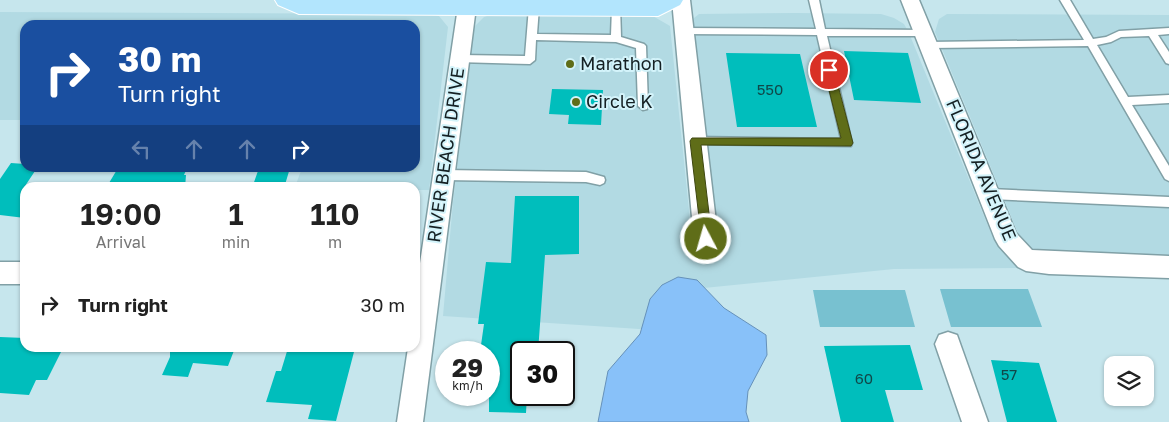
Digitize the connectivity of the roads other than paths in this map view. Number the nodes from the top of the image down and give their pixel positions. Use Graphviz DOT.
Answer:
graph roads {
  1 [pos="286,0"];
  2 [pos="434,0"];
  3 [pos="672,0"];
  4 [pos="681,0"];
  5 [pos="814,0"];
  6 [pos="910,0"];
  7 [pos="1065,0"];
  8 [pos="473,4"];
  9 [pos="385,6"];
  10 [pos="534,7"];
  11 [pos="617,8"];
  12 [pos="1169,30"];
  13 [pos="684,31"];
  14 [pos="1151,31"];
  15 [pos="820,33"];
  16 [pos="532,37"];
  17 [pos="616,39"];
  18 [pos="927,40"];
  19 [pos="1092,44"];
  20 [pos="460,60"];
  21 [pos="1169,60"];
  22 [pos="1169,99"];
  23 [pos="1126,101"];
  24 [pos="644,106"];
  25 [pos="695,141"];
  26 [pos="444,175"];
  27 [pos="1169,176"];
  28 [pos="600,180"];
  29 [pos="990,194"];
  30 [pos="1169,202"];
  31 [pos="706,239"];
  32 [pos="1169,267"];
  33 [pos="0,273"];
  34 [pos="20,273"];
  35 [pos="422,274"];
  36 [pos="420,299"];
  37 [pos="948,344"];
  38 [pos="416,352"];
  39 [pos="410,422"];
  40 [pos="975,422"];
  1 -- 9 [label="main road"];
  2 -- 9 [label="main road"];
  3 -- 11 [label="main road"];
  4 -- 13 [label="street"];
  5 -- 15 [label="lane"];
  6 -- 18 [label="street, FLORIDA AVENUE"];
  7 -- 19 [label="lane"];
  8 -- 9 [label="main road"];
  8 -- 10 [label="main road"];
  8 -- 20 [label="street, RIVER BEACH DRIVE"];
  10 -- 11 [label="main road"];
  10 -- 16 [label="lane"];
  11 -- 17 [label="lane"];
  12 -- 14 [label="lane"];
  13 -- 15 [label="lane"];
  13 -- 25 [label="street"];
  14 -- 19 [label="lane"];
  14 -- 21 [label="lane"];
  15 -- 18 [label="lane"];
  15 -- 25 [label="lane"];
  16 -- 17 [label="lane"];
  16 -- 20 [label="lane"];
  17 -- 24 [label="lane"];
  18 -- 19 [label="lane"];
  18 -- 29 [label="street, FLORIDA AVENUE"];
  19 -- 23 [label="lane"];
  20 -- 26 [label="street, RIVER BEACH DRIVE"];
  22 -- 23 [label="lane"];
  23 -- 27 [label="lane"];
  25 -- 31 [label="street"];
  26 -- 28 [label="lane"];
  26 -- 35 [label="street, RIVER BEACH DRIVE"];
  29 -- 30 [label="lane"];
  29 -- 32 [label="street, FLORIDA AVENUE"];
  33 -- 34 [label="street"];
  35 -- 36 [label="street, RIVER BEACH DRIVE"];
  37 -- 40 [label="street"];
  38 -- 39 [label="street, RIVER BEACH DRIVE"];
}
